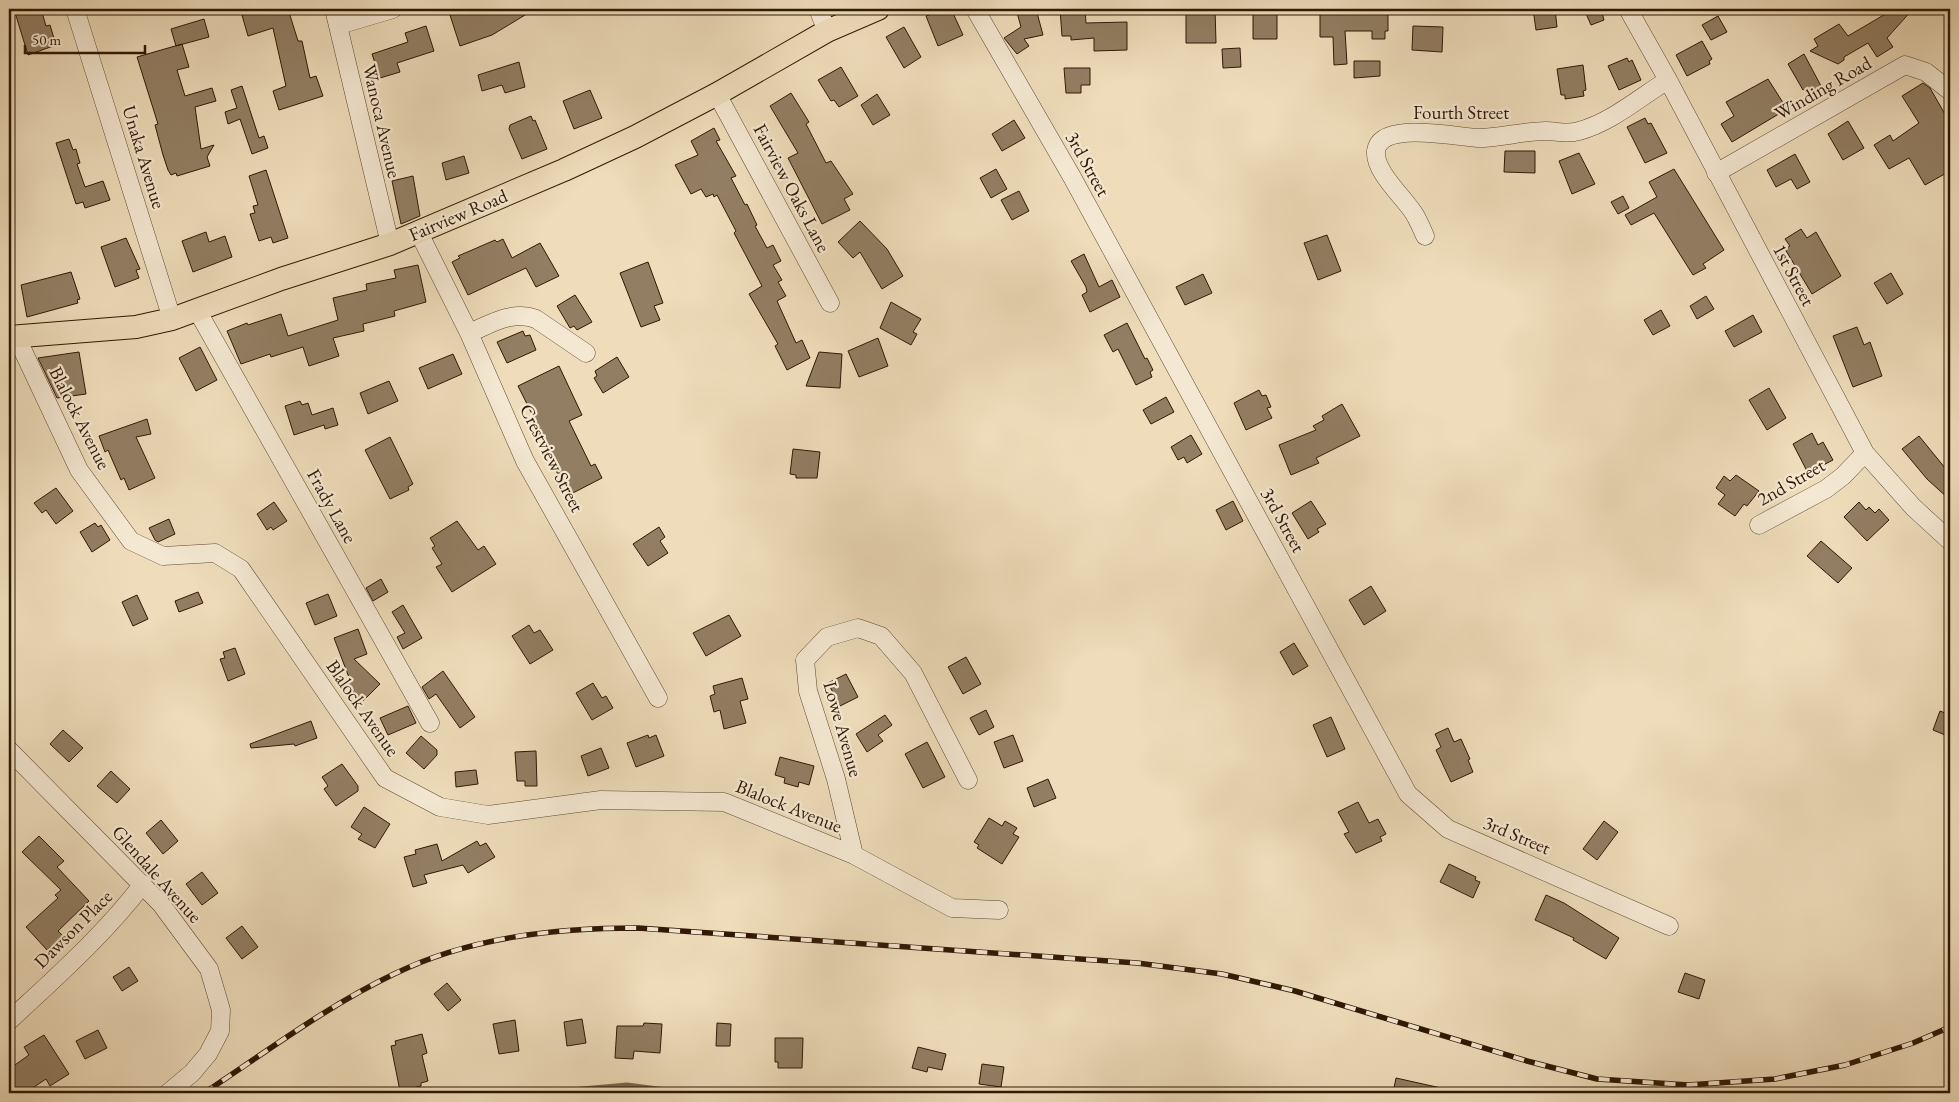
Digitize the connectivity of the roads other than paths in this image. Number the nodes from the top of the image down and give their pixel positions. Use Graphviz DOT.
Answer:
graph roads {
  1 [pos="75,9"];
  2 [pos="393,9"];
  3 [pos="818,9"];
  4 [pos="878,9"];
  5 [pos="974,9"];
  6 [pos="1628,9"];
  7 [pos="336,17"];
  8 [pos="827,31"];
  9 [pos="1668,80"];
  10 [pos="1950,90"];
  11 [pos="717,94"];
  12 [pos="1716,173"];
  13 [pos="419,233"];
  14 [pos="1425,236"];
  15 [pos="390,244"];
  16 [pos="830,303"];
  17 [pos="197,310"];
  18 [pos="172,319"];
  19 [pos="469,333"];
  20 [pos="12,337"];
  21 [pos="586,353"];
  22 [pos="1865,453"];
  23 [pos="1758,524"];
  24 [pos="1950,541"];
  25 [pos="658,698"];
  26 [pos="430,723"];
  27 [pos="9,750"];
  28 [pos="968,780"];
  29 [pos="854,855"];
  30 [pos="143,884"];
  31 [pos="999,910"];
  32 [pos="1669,926"];
  33 [pos="11,1016"];
  34 [pos="168,1093"];
  1 -- 18 [label="street, Unaka Avenue"];
  2 -- 7 [label="street"];
  3 -- 8 [label="street"];
  4 -- 8 [label="main road, Fairview Road"];
  5 -- 32 [label="street, 3rd Street"];
  6 -- 9 [label="street, 1st Street"];
  7 -- 15 [label="street, Wanoca Avenue"];
  8 -- 11 [label="main road, Fairview Road"];
  9 -- 12 [label="street, 1st Street"];
  9 -- 14 [label="street, Fourth Street"];
  10 -- 12 [label="street, Winding Road"];
  11 -- 13 [label="main road, Fairview Road"];
  11 -- 16 [label="street, Fairview Oaks Lane"];
  12 -- 22 [label="street, 1st Street"];
  13 -- 15 [label="main road, Fairview Road"];
  13 -- 19 [label="street, Crestview Street"];
  15 -- 17 [label="main road, Fairview Road"];
  17 -- 18 [label="main road, Fairview Road"];
  17 -- 26 [label="street, Frady Lane"];
  18 -- 20 [label="main road, Fairview Road"];
  19 -- 21 [label="street"];
  19 -- 25 [label="street, Crestview Street"];
  20 -- 29 [label="street, Blalock Avenue"];
  22 -- 23 [label="street, 2nd Street"];
  22 -- 24 [label="street, 1st Street"];
  27 -- 30 [label="street, Glendale Avenue"];
  28 -- 29 [label="street, Lowe Avenue"];
  29 -- 31 [label="street, Blalock Avenue"];
  30 -- 33 [label="street, Dawson Place"];
  30 -- 34 [label="street, Glendale Avenue"];
}
